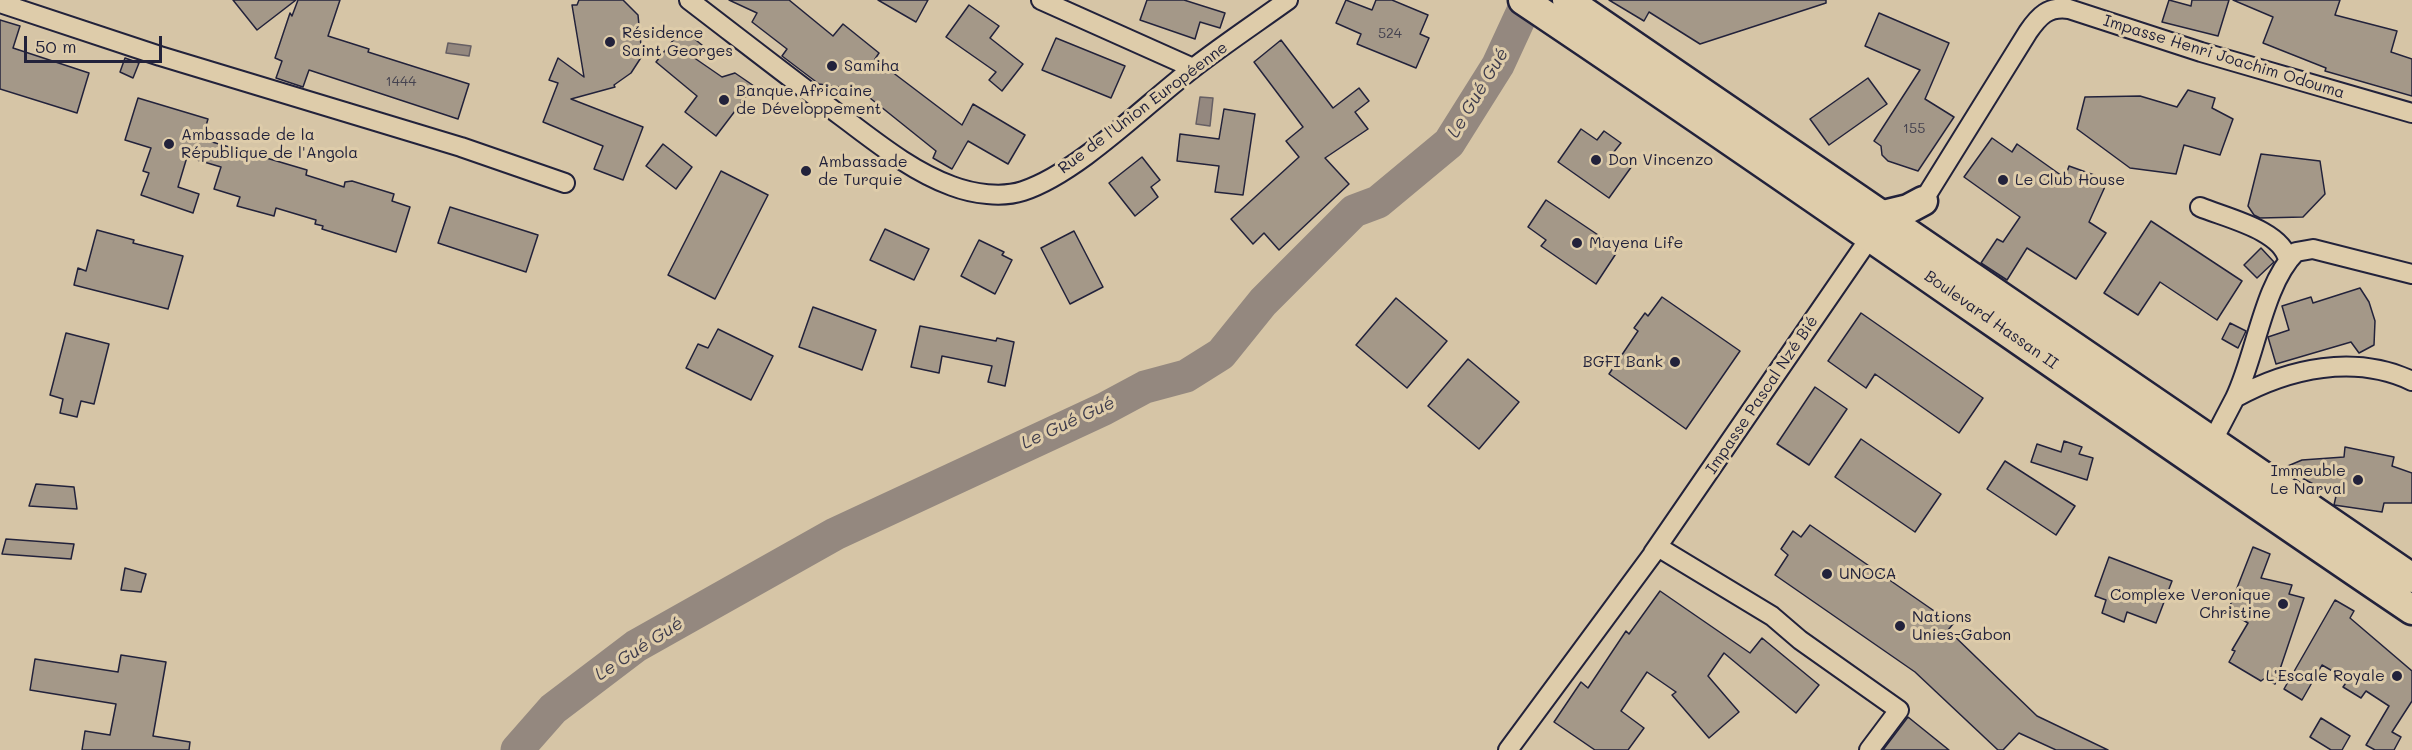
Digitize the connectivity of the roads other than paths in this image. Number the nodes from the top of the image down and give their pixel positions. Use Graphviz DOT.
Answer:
graph roads {
  1 [pos="689,0"];
  2 [pos="1041,0"];
  3 [pos="1288,0"];
  4 [pos="1523,0"];
  5 [pos="0,3"];
  6 [pos="1569,11"];
  7 [pos="1193,68"];
  8 [pos="2412,113"];
  9 [pos="565,183"];
  10 [pos="1923,201"];
  11 [pos="2200,207"];
  12 [pos="1877,226"];
  13 [pos="1923,242"];
  14 [pos="2288,260"];
  15 [pos="2412,274"];
  16 [pos="2412,381"];
  17 [pos="2235,398"];
  18 [pos="2212,442"];
  19 [pos="1655,550"];
  20 [pos="2412,578"];
  21 [pos="2412,610"];
  22 [pos="1508,750"];
  23 [pos="1869,750"];
  1 -- 7 [label="street, Rue de l'Union Européenne"];
  2 -- 7 [label="street"];
  3 -- 7 [label="street, Rue de l'Union Européenne"];
  4 -- 6 [label="main road, Boulevard Hassan II"];
  5 -- 9 [label="street"];
  6 -- 12 [label="main road, Boulevard Hassan II"];
  8 -- 10 [label="street, Impasse Henri Joachim Odouma"];
  10 -- 12 [label="main road"];
  10 -- 13 [label="main road"];
  11 -- 14 [label="street"];
  12 -- 13 [label="main road, Boulevard Hassan II"];
  12 -- 19 [label="street, Impasse Pascal Nzé Bié"];
  12 -- 21 [label="main road, Boulevard Hassan II"];
  13 -- 18 [label="main road, Boulevard Hassan II"];
  14 -- 15 [label="street"];
  14 -- 17 [label="street"];
  16 -- 17 [label="street"];
  17 -- 18 [label="street"];
  18 -- 20 [label="main road, Boulevard Hassan II"];
  19 -- 22 [label="street, Impasse Pascal Nzé Bié"];
  19 -- 23 [label="street"];
}
